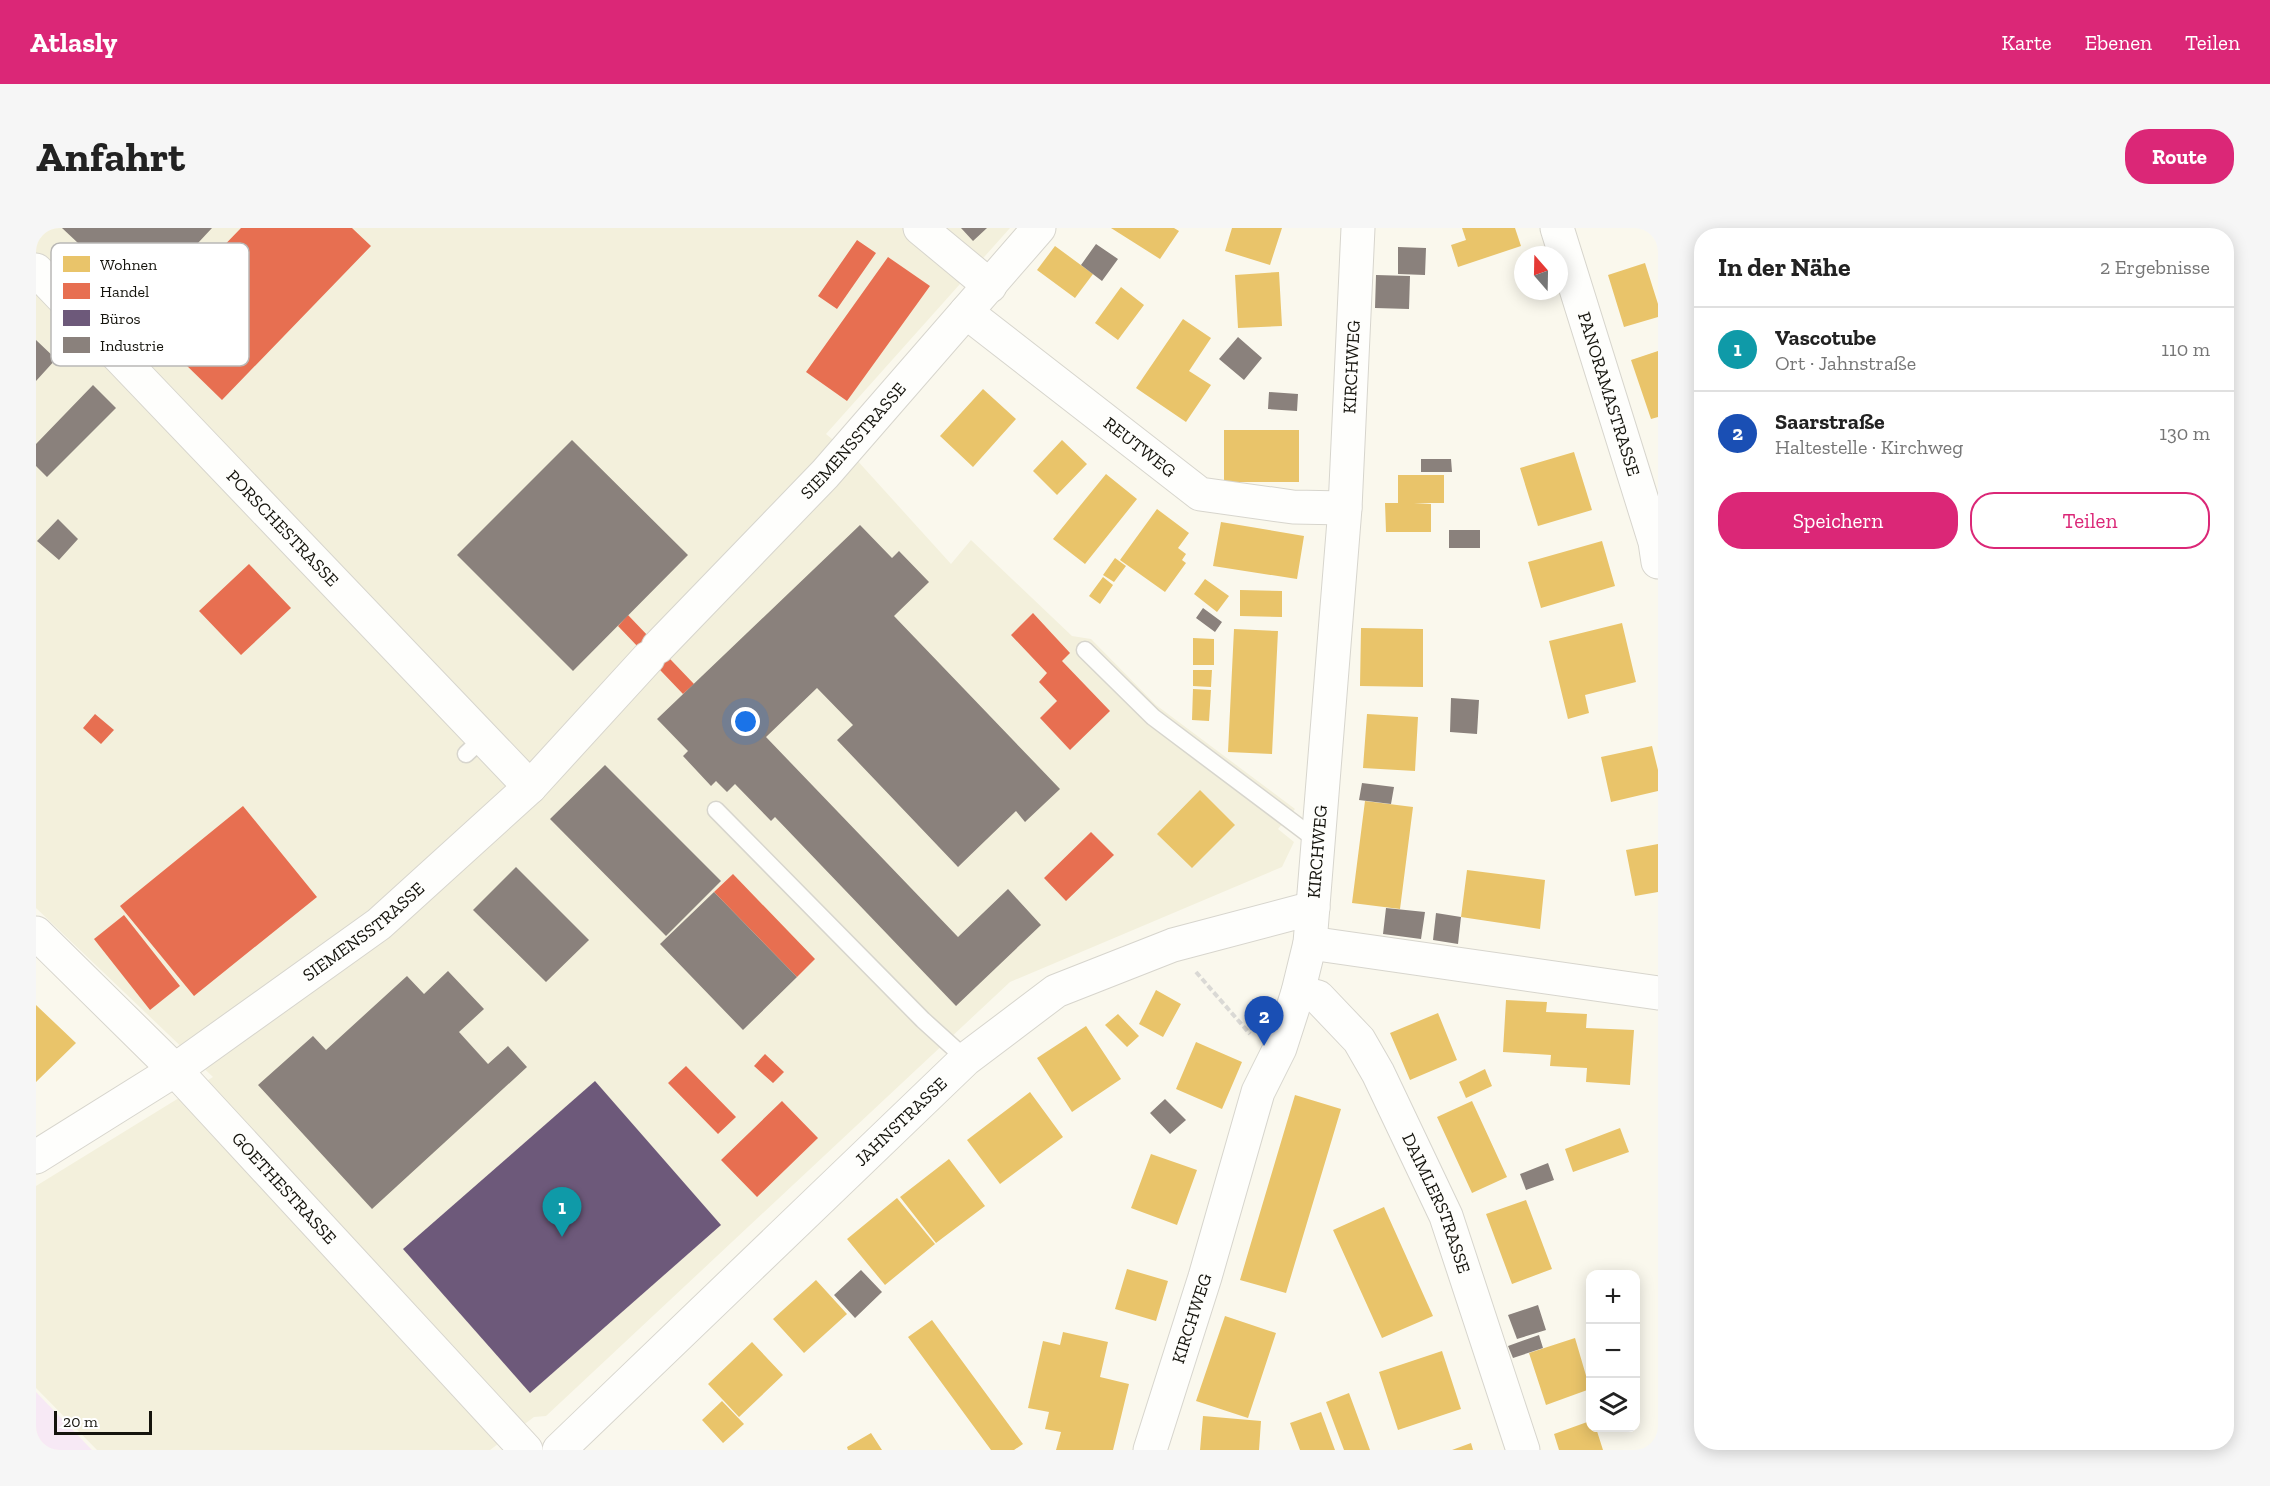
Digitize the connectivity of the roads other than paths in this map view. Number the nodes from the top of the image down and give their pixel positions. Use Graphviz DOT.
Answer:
graph roads {
  1 [pos="920,228"];
  2 [pos="1038,228"];
  3 [pos="1358,228"];
  4 [pos="1557,228"];
  5 [pos="36,270"];
  6 [pos="51,286"];
  7 [pos="990,286"];
  8 [pos="966,312"];
  9 [pos="124,366"];
  10 [pos="1345,508"];
  11 [pos="1658,562"];
  12 [pos="1084,650"];
  13 [pos="530,787"];
  14 [pos="716,810"];
  15 [pos="1319,842"];
  16 [pos="1313,908"];
  17 [pos="36,933"];
  18 [pos="1310,944"];
  19 [pos="1299,992"];
  20 [pos="1658,993"];
  21 [pos="966,1059"];
  22 [pos="176,1070"];
  23 [pos="36,1157"];
  24 [pos="526,1450"];
  25 [pos="560,1450"];
  26 [pos="1150,1450"];
  27 [pos="1523,1450"];
  1 -- 7 [label="street"];
  2 -- 7 [label="street, SIEMENSSTRASSE"];
  3 -- 10 [label="street, KIRCHWEG"];
  4 -- 11 [label="street, PANORAMASTRASSE"];
  5 -- 6 [label="street, PORSCHESTRASSE"];
  7 -- 8 [label="street, SIEMENSSTRASSE"];
  8 -- 10 [label="street, REUTWEG"];
  8 -- 13 [label="street, SIEMENSSTRASSE"];
  9 -- 13 [label="street, PORSCHESTRASSE"];
  10 -- 15 [label="street, KIRCHWEG"];
  12 -- 15 [label="lane"];
  13 -- 22 [label="street, SIEMENSSTRASSE"];
  14 -- 21 [label="lane"];
  15 -- 16 [label="street, KIRCHWEG"];
  16 -- 18 [label="street, KIRCHWEG"];
  16 -- 21 [label="street, JAHNSTRASSE"];
  17 -- 22 [label="street, GOETHESTRASSE"];
  18 -- 19 [label="street, KIRCHWEG"];
  18 -- 20 [label="street"];
  19 -- 26 [label="street, KIRCHWEG"];
  19 -- 27 [label="street, DAIMLERSTRASSE"];
  21 -- 25 [label="street, JAHNSTRASSE"];
  22 -- 23 [label="street, SIEMENSSTRASSE"];
  22 -- 24 [label="street, GOETHESTRASSE"];
}
